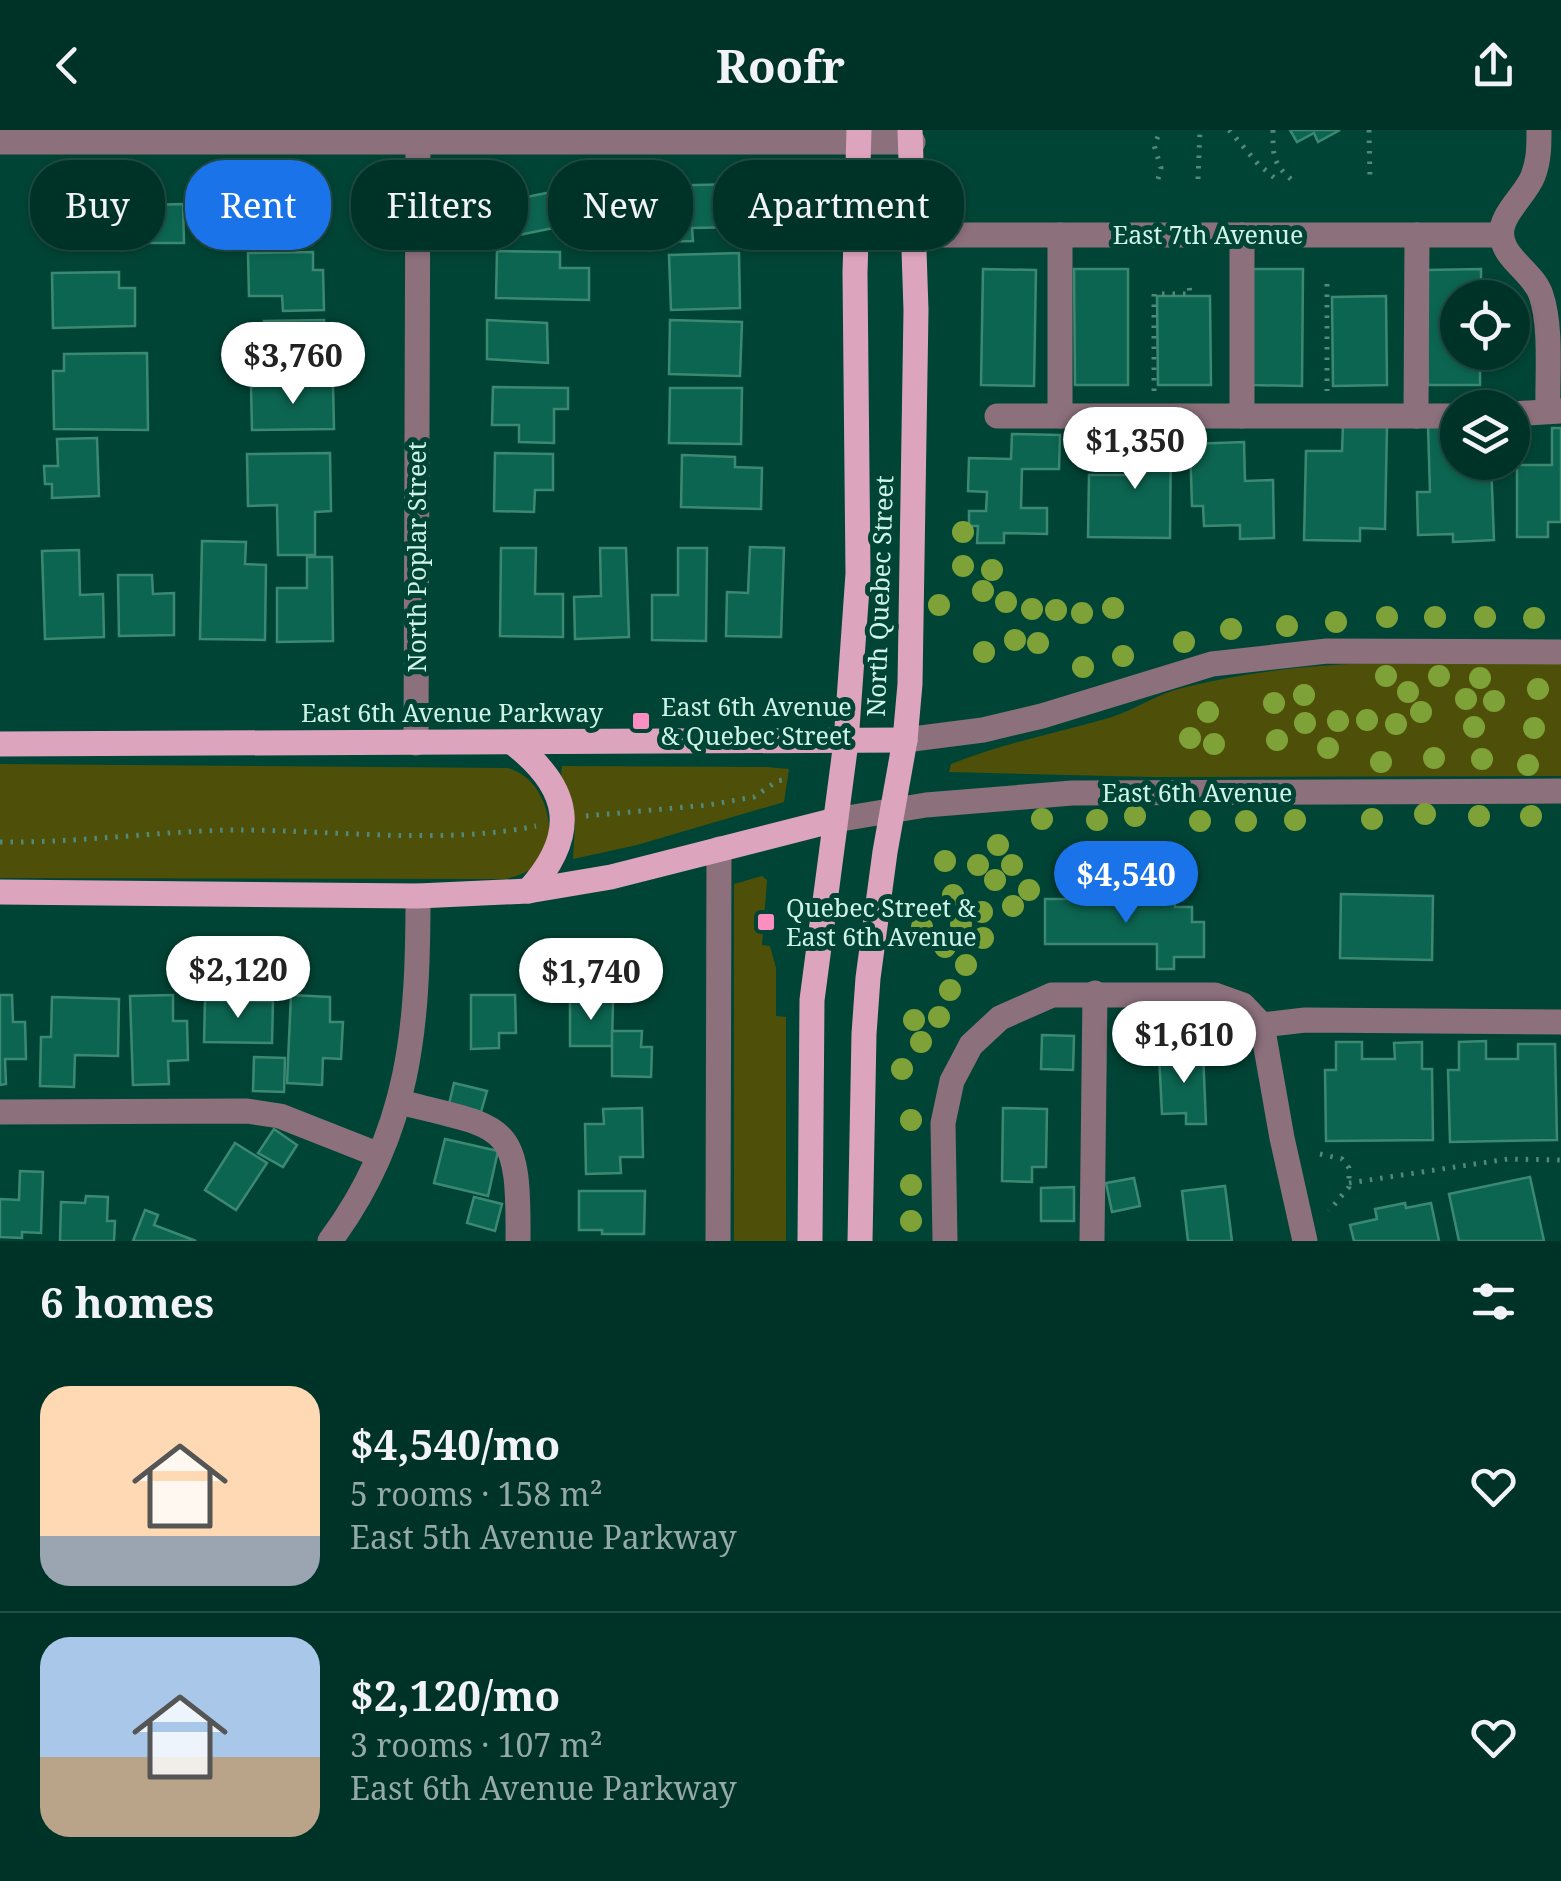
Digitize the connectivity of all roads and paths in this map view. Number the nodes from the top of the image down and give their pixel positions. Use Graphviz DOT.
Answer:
graph roads {
  1 [pos="1161,130"];
  2 [pos="1200,130"];
  3 [pos="1229,130"];
  4 [pos="1273,130"];
  5 [pos="1369,130"];
  6 [pos="1539,130"];
  7 [pos="418,136"];
  8 [pos="859,136"];
  9 [pos="911,136"];
  10 [pos="0,142"];
  11 [pos="1158,179"];
  12 [pos="1198,179"];
  13 [pos="1277,180"];
  14 [pos="1292,180"];
  15 [pos="1370,181"];
  16 [pos="964,235"];
  17 [pos="1060,235"];
  18 [pos="1242,235"];
  19 [pos="1417,236"];
  20 [pos="1501,236"];
  21 [pos="915,250"];
  22 [pos="1327,284"];
  23 [pos="1189,285"];
  24 [pos="1328,380"];
  25 [pos="1154,383"];
  26 [pos="1554,411"];
  27 [pos="996,416"];
  28 [pos="1060,416"];
  29 [pos="1242,416"];
  30 [pos="1416,416"];
  31 [pos="1440,416"];
  32 [pos="1561,652"];
  33 [pos="905,740"];
  34 [pos="846,742"];
  35 [pos="416,743"];
  36 [pos="513,743"];
  37 [pos="0,744"];
  38 [pos="788,779"];
  39 [pos="1561,792"];
  40 [pos="893,810"];
  41 [pos="562,820"];
  42 [pos="835,820"];
  43 [pos="0,842"];
  44 [pos="719,850"];
  45 [pos="528,891"];
  46 [pos="0,892"];
  47 [pos="418,896"];
  48 [pos="1095,993"];
  49 [pos="1561,1022"];
  50 [pos="1262,1026"];
  51 [pos="398,1102"];
  52 [pos="0,1112"];
  53 [pos="1320,1154"];
  54 [pos="379,1155"];
  55 [pos="1561,1160"];
  56 [pos="1349,1183"];
  57 [pos="1330,1211"];
  58 [pos="330,1241"];
  59 [pos="518,1241"];
  60 [pos="718,1241"];
  61 [pos="810,1241"];
  62 [pos="860,1241"];
  63 [pos="945,1241"];
  64 [pos="1092,1241"];
  65 [pos="1306,1241"];
  1 -- 11 [label="path"];
  2 -- 12 [label="path"];
  3 -- 13 [label="path"];
  4 -- 14 [label="path"];
  5 -- 15 [label="path"];
  6 -- 20 [label="street"];
  7 -- 8 [label="street"];
  7 -- 10 [label="street"];
  7 -- 35 [label="street, North Poplar Street"];
  8 -- 9 [label="street"];
  8 -- 34 [label="main road, North Quebec Street"];
  16 -- 17 [label="street, East 7th Avenue"];
  17 -- 18 [label="street, East 7th Avenue"];
  17 -- 28 [label="street"];
  18 -- 19 [label="street, East 7th Avenue"];
  18 -- 29 [label="street"];
  19 -- 20 [label="street, East 7th Avenue"];
  19 -- 30 [label="street"];
  20 -- 26 [label="street"];
  21 -- 33 [label="main road, North Quebec Street"];
  22 -- 24 [label="path"];
  23 -- 25 [label="path"];
  27 -- 28 [label="street"];
  28 -- 29 [label="street"];
  29 -- 30 [label="street"];
  30 -- 31 [label="street"];
  32 -- 33 [label="street"];
  33 -- 34 [label="main road, East 6th Avenue Parkway"];
  33 -- 40 [label="main road, North Quebec Street"];
  34 -- 36 [label="main road, East 6th Avenue Parkway"];
  34 -- 42 [label="main road, North Quebec Street"];
  35 -- 36 [label="main road, East 6th Avenue Parkway"];
  35 -- 37 [label="main road, East 6th Avenue Parkway"];
  36 -- 41 [label="main road"];
  38 -- 41 [label="path"];
  39 -- 40 [label="street, East 6th Avenue"];
  40 -- 42 [label="street, East 6th Avenue"];
  40 -- 62 [label="main road, North Quebec Street"];
  41 -- 43 [label="path"];
  41 -- 45 [label="main road"];
  42 -- 44 [label="main road"];
  42 -- 61 [label="main road, North Quebec Street"];
  44 -- 45 [label="main road"];
  44 -- 60 [label="street"];
  45 -- 47 [label="main road"];
  46 -- 47 [label="main road"];
  47 -- 51 [label="street"];
  48 -- 50 [label="street"];
  48 -- 63 [label="street"];
  48 -- 64 [label="street"];
  49 -- 50 [label="street"];
  50 -- 65 [label="street"];
  51 -- 54 [label="street"];
  51 -- 59 [label="street"];
  52 -- 54 [label="street"];
  53 -- 56 [label="path"];
  54 -- 58 [label="street"];
  55 -- 56 [label="path"];
  56 -- 57 [label="path"];
}
